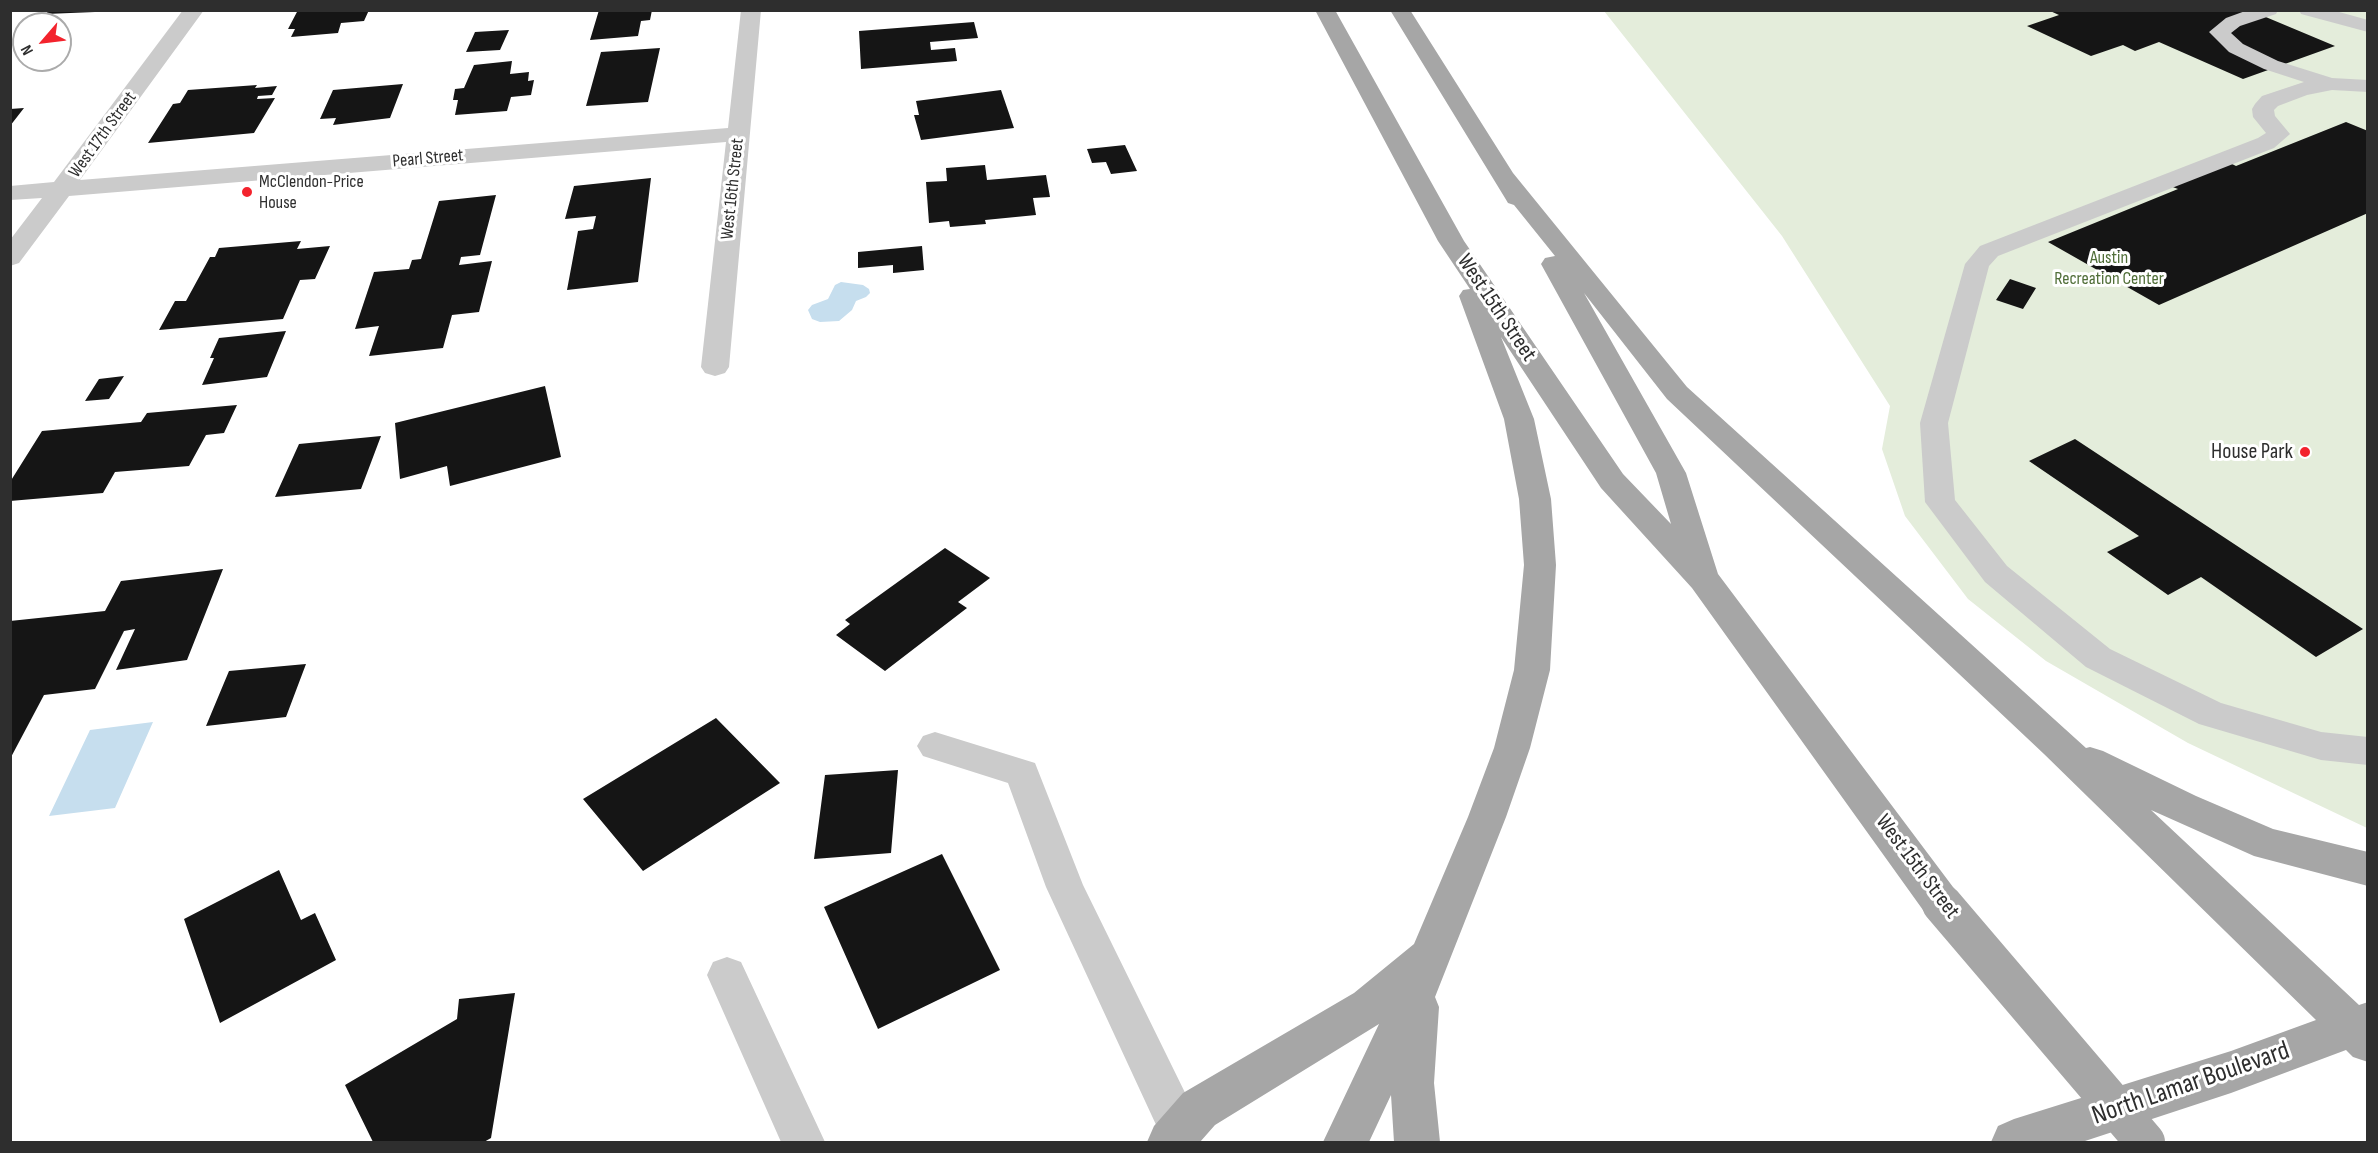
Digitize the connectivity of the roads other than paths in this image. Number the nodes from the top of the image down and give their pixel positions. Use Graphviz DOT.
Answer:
graph roads {
  1 [pos="194,10"];
  2 [pos="751,10"];
  3 [pos="1325,10"];
  4 [pos="1400,10"];
  5 [pos="2269,10"];
  6 [pos="2308,10"];
  7 [pos="2367,26"];
  8 [pos="2332,84"];
  9 [pos="2367,86"];
  10 [pos="738,134"];
  11 [pos="1506,178"];
  12 [pos="63,189"];
  13 [pos="10,193"];
  14 [pos="1451,241"];
  15 [pos="10,258"];
  16 [pos="715,367"];
  17 [pos="1704,580"];
  18 [pos="2057,744"];
  19 [pos="934,746"];
  20 [pos="2367,751"];
  21 [pos="2367,869"];
  22 [pos="1425,970"];
  23 [pos="728,975"];
  24 [pos="2363,1031"];
  25 [pos="1175,1136"];
  26 [pos="802,1143"];
  27 [pos="1346,1143"];
  28 [pos="1417,1143"];
  29 [pos="2014,1143"];
  30 [pos="2145,1143"];
  1 -- 12 [label="street, West 17th Street"];
  2 -- 10 [label="street, West 16th Street"];
  3 -- 14 [label="main road, West 15th Street"];
  4 -- 11 [label="main road, West 15th Street"];
  5 -- 8 [label="lane"];
  6 -- 7 [label="lane"];
  8 -- 9 [label="lane"];
  8 -- 20 [label="lane"];
  10 -- 12 [label="street, Pearl Street"];
  10 -- 16 [label="street, West 16th Street"];
  11 -- 17 [label="main road, West 15th Street"];
  11 -- 18 [label="main road"];
  12 -- 13 [label="street, Pearl Street"];
  12 -- 15 [label="street, West 17th Street"];
  14 -- 17 [label="main road, West 15th Street"];
  14 -- 22 [label="main road"];
  17 -- 30 [label="main road, West 15th Street, bridge"];
  18 -- 21 [label="main road"];
  18 -- 24 [label="main road"];
  19 -- 25 [label="lane"];
  22 -- 25 [label="main road"];
  22 -- 27 [label="main road"];
  22 -- 28 [label="main road"];
  23 -- 26 [label="lane"];
  24 -- 29 [label="main road, North Lamar Boulevard"];
}
